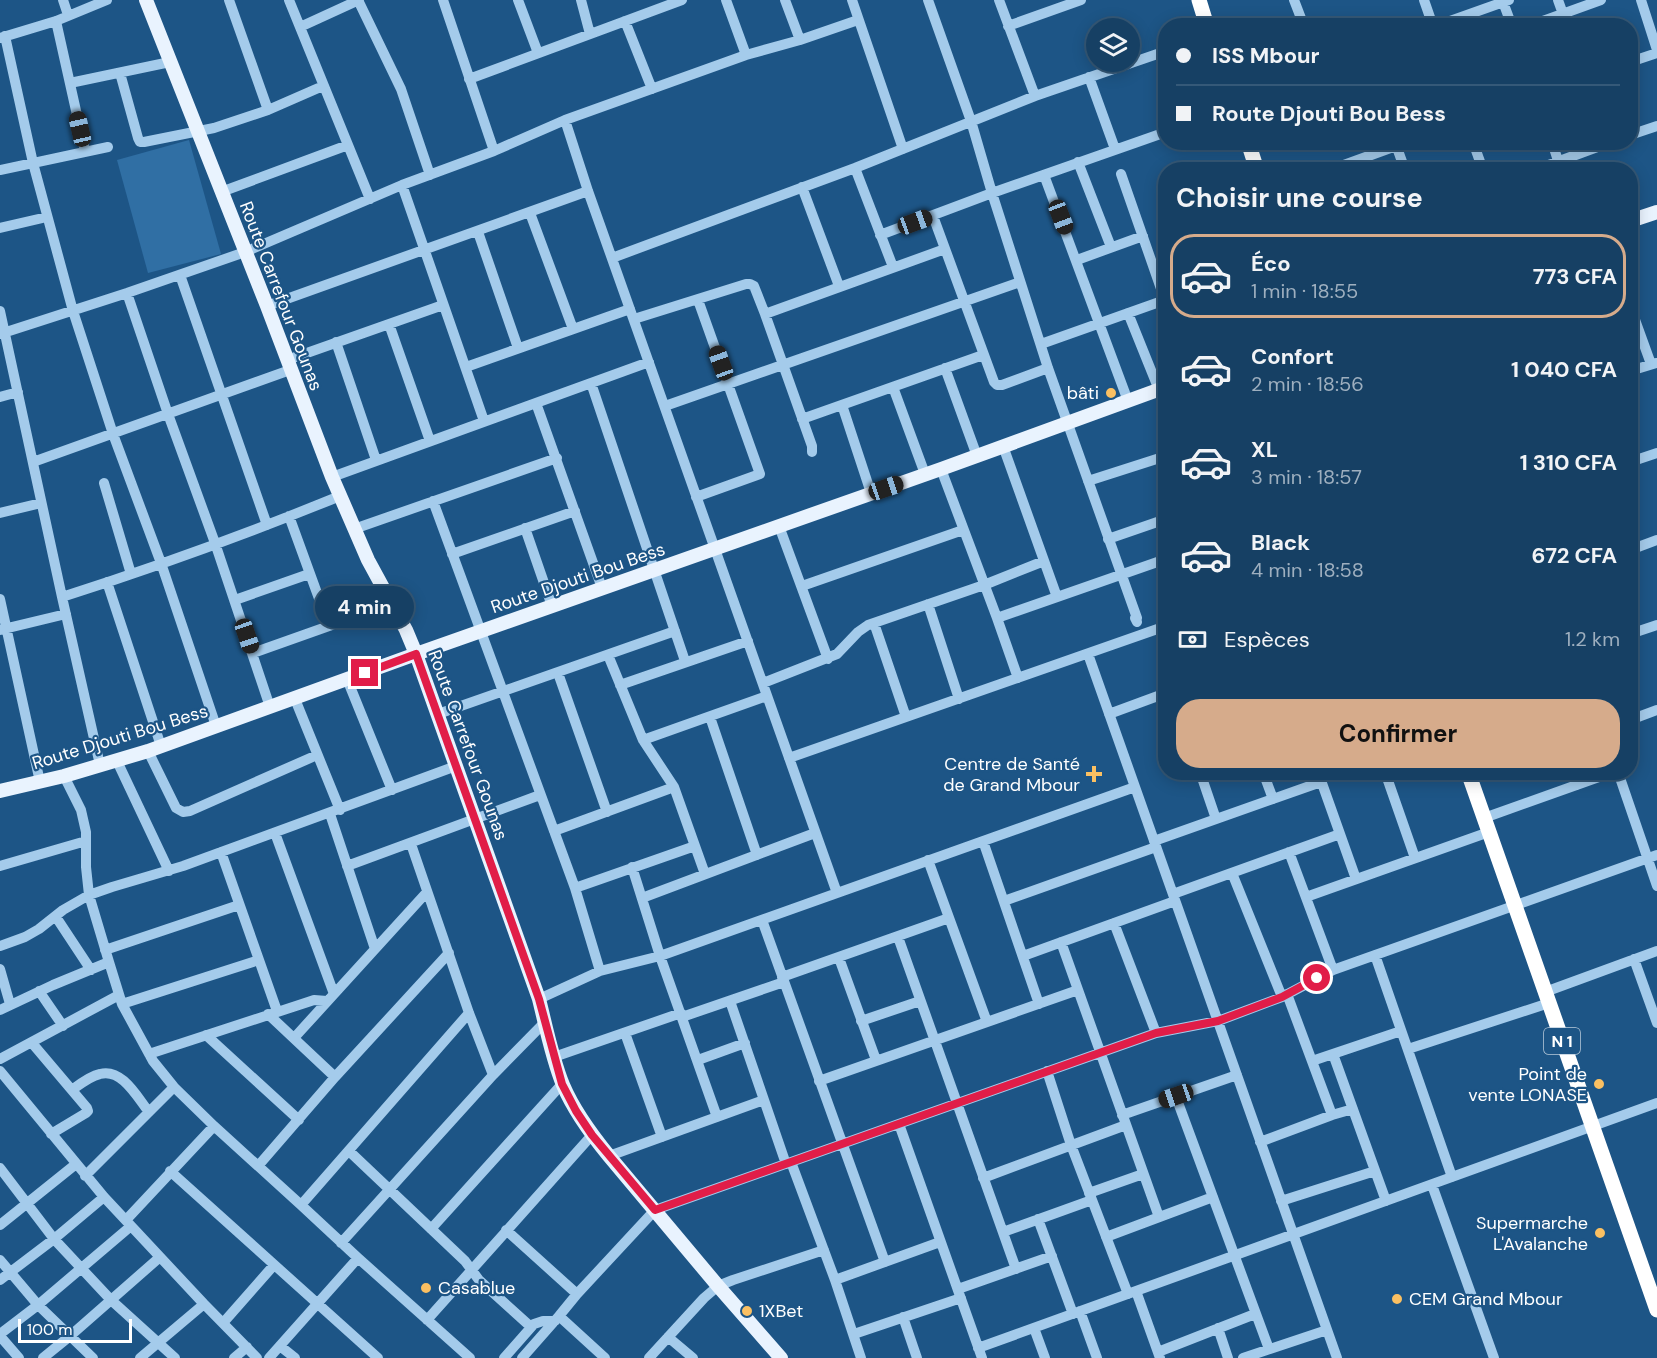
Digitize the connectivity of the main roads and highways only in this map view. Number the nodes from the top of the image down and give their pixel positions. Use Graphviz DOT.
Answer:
graph roads {
  1 [pos="146,0"];
  2 [pos="1198,0"];
  3 [pos="1204,18"];
  4 [pos="1657,212"];
  5 [pos="1638,218"];
  6 [pos="1158,390"];
  7 [pos="416,654"];
  8 [pos="1471,780"];
  9 [pos="0,791"];
  10 [pos="1656,1306"];
  11 [pos="779,1357"];
  1 -- 7 [label="main road, Route Carrefour Gounas"];
  2 -- 3 [label="highway"];
  4 -- 5 [label="main road"];
  6 -- 7 [label="main road, Route Djouti Bou Bess"];
  7 -- 9 [label="main road, Route Djouti Bou Bess"];
  7 -- 11 [label="main road, Route Carrefour Gounas"];
  8 -- 10 [label="highway, N 1"];
}
